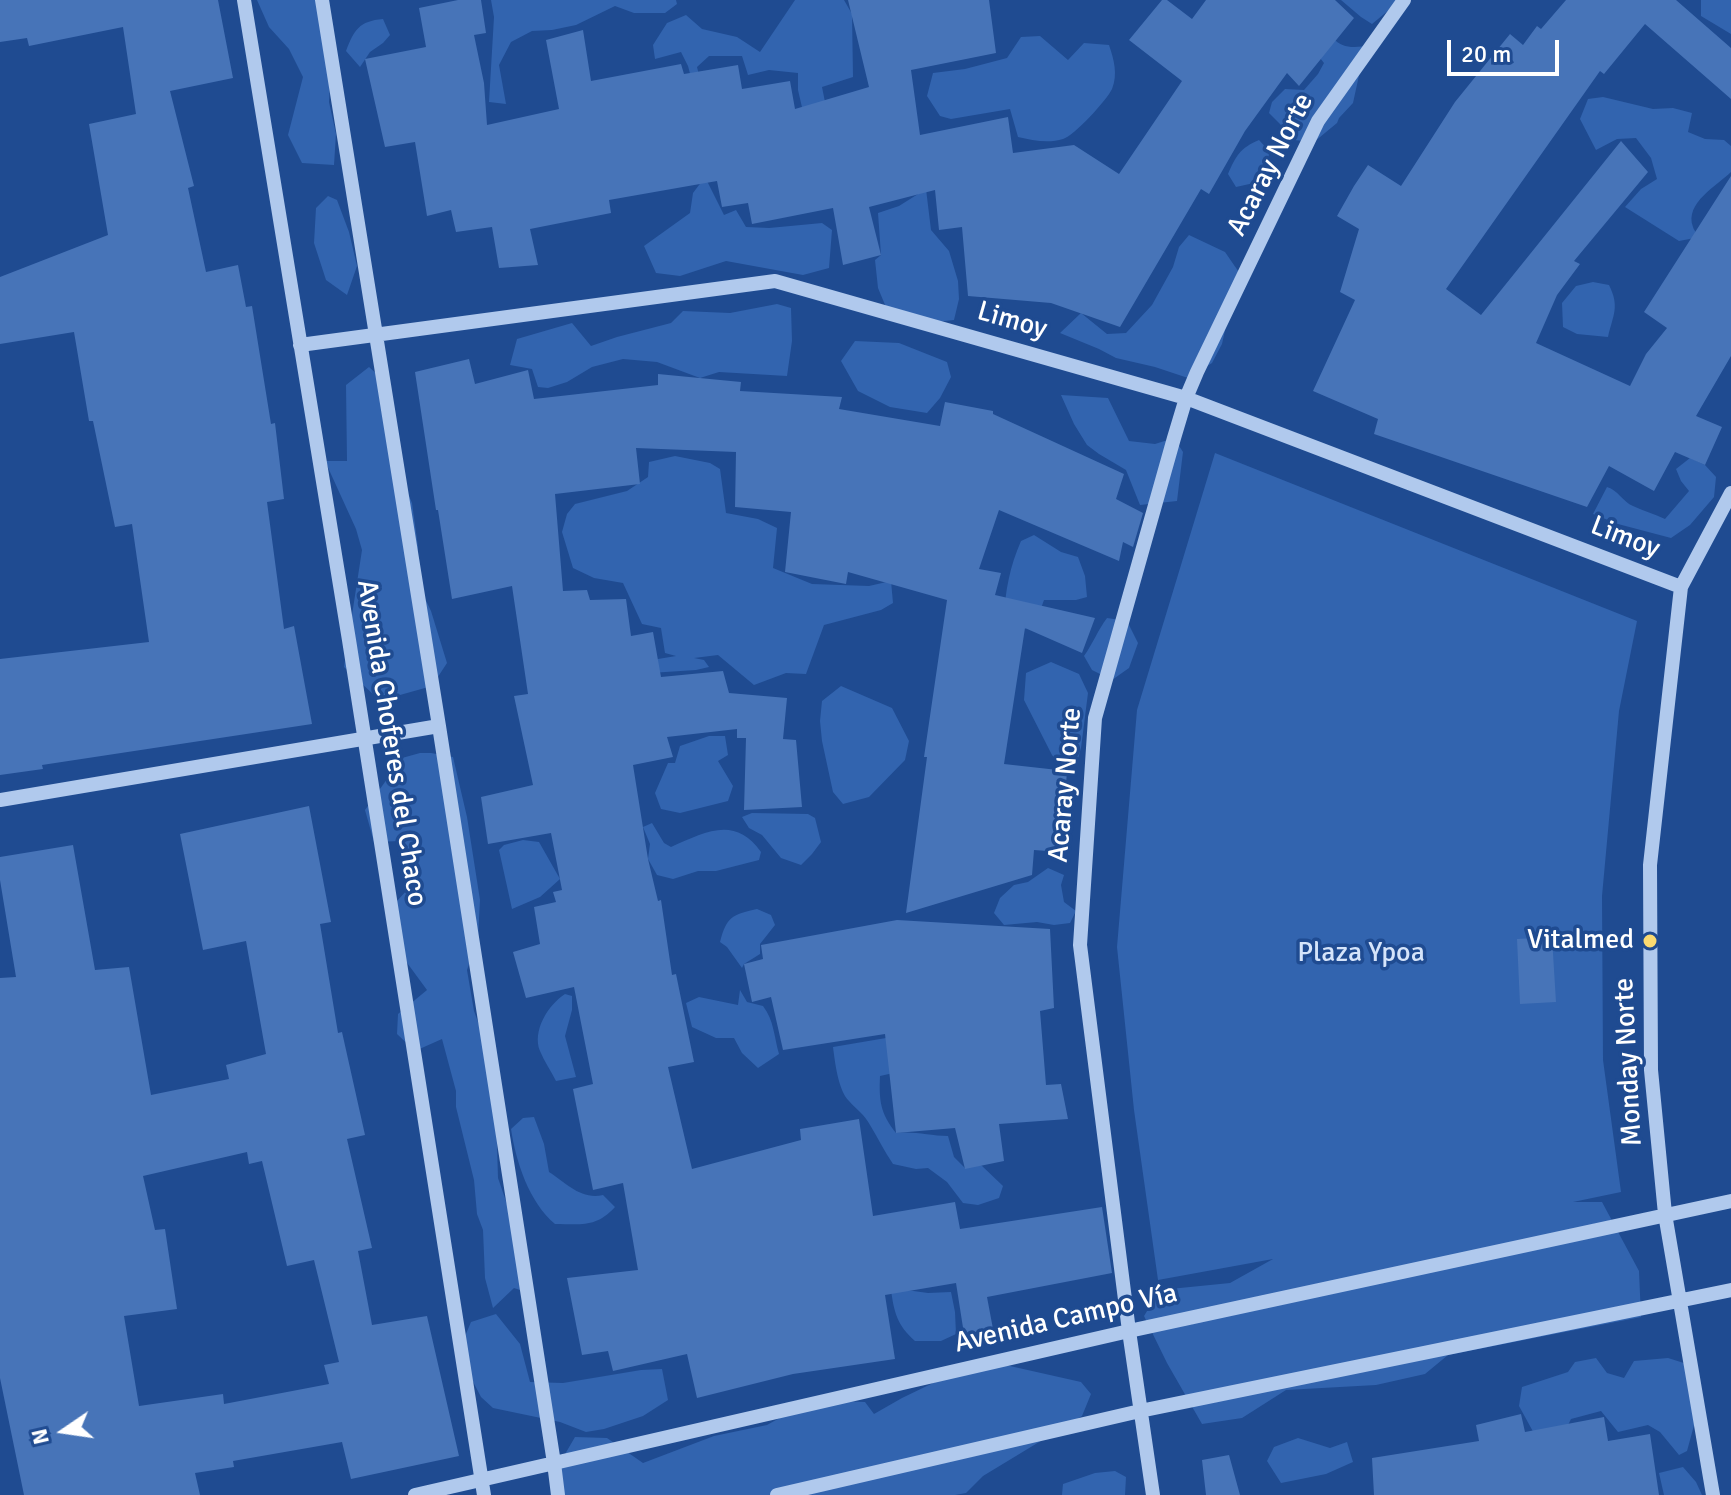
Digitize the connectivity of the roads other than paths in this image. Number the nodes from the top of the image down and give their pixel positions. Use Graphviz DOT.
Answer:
graph roads {
  1 [pos="244,0"];
  2 [pos="322,0"];
  3 [pos="1404,0"];
  4 [pos="375,333"];
  5 [pos="300,345"];
  6 [pos="1186,398"];
  7 [pos="1731,493"];
  8 [pos="1681,587"];
  9 [pos="439,726"];
  10 [pos="364,738"];
  11 [pos="0,800"];
  12 [pos="1731,1201"];
  13 [pos="1665,1214"];
  14 [pos="1731,1290"];
  15 [pos="1681,1301"];
  16 [pos="1129,1331"];
  17 [pos="1140,1411"];
  18 [pos="554,1463"];
  19 [pos="483,1479"];
  20 [pos="415,1495"];
  21 [pos="484,1495"];
  22 [pos="558,1495"];
  23 [pos="777,1495"];
  24 [pos="1153,1495"];
  25 [pos="1713,1495"];
  1 -- 5 [label="street, Avenida Choferes del Chaco"];
  2 -- 4 [label="street, Avenida Choferes del Chaco"];
  3 -- 6 [label="street, Acaray Norte"];
  4 -- 5 [label="street, Limoy"];
  4 -- 6 [label="street, Limoy"];
  4 -- 9 [label="street, Avenida Choferes del Chaco"];
  5 -- 10 [label="street, Avenida Choferes del Chaco"];
  6 -- 8 [label="street, Limoy"];
  6 -- 16 [label="street, Acaray Norte"];
  7 -- 8 [label="street, Monday Norte"];
  8 -- 13 [label="street, Monday Norte"];
  9 -- 10 [label="street"];
  9 -- 18 [label="street, Avenida Choferes del Chaco"];
  10 -- 11 [label="street"];
  10 -- 19 [label="street, Avenida Choferes del Chaco"];
  12 -- 13 [label="street, Avenida Campo Vía"];
  13 -- 15 [label="street, Monday Norte"];
  13 -- 16 [label="street, Avenida Campo Vía"];
  14 -- 15 [label="street"];
  15 -- 17 [label="street"];
  15 -- 25 [label="street, Monday Norte"];
  16 -- 17 [label="street, Acaray Norte"];
  16 -- 18 [label="street, Avenida Campo Vía"];
  17 -- 23 [label="street"];
  17 -- 24 [label="street, Acaray Norte"];
  18 -- 19 [label="street, Avenida Campo Vía"];
  18 -- 22 [label="street, Avenida Choferes del Chaco"];
  19 -- 20 [label="street, Avenida Campo Vía"];
  19 -- 21 [label="street, Avenida Choferes del Chaco"];
}
